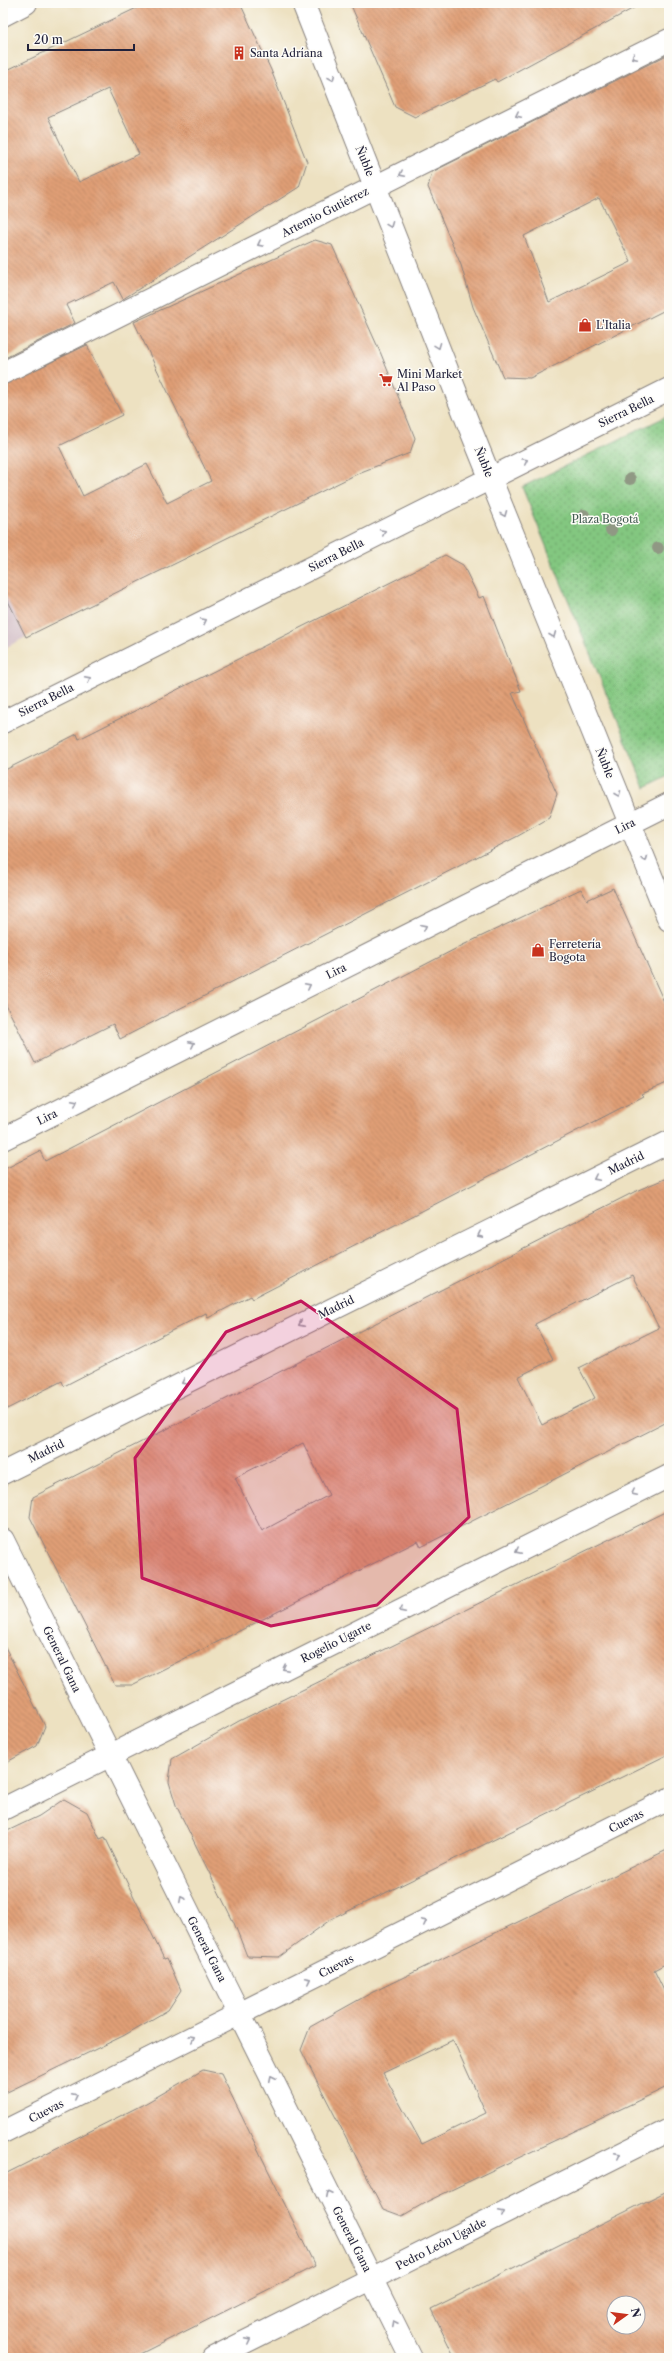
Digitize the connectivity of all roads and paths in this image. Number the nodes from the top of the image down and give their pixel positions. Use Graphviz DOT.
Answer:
graph roads {
  1 [pos="26,3"];
  2 [pos="303,3"];
  3 [pos="3,15"];
  4 [pos="669,40"];
  5 [pos="375,187"];
  6 [pos="3,373"];
  7 [pos="669,389"];
  8 [pos="490,478"];
  9 [pos="3,722"];
  10 [pos="669,804"];
  11 [pos="630,823"];
  12 [pos="669,920"];
  13 [pos="3,1139"];
  14 [pos="669,1142"];
  15 [pos="3,1473"];
  16 [pos="669,1476"];
  17 [pos="3,1540"];
  18 [pos="110,1755"];
  19 [pos="669,1799"];
  20 [pos="3,1809"];
  21 [pos="240,2014"];
  22 [pos="669,2130"];
  23 [pos="3,2132"];
  24 [pos="372,2279"];
  25 [pos="213,2358"];
  26 [pos="411,2358"];
  1 -- 3 [label="street"];
  2 -- 5 [label="street, Ñuble, one-way"];
  4 -- 5 [label="street, Artemio Gutiérrez, one-way"];
  5 -- 6 [label="street, Artemio Gutiérrez, one-way"];
  5 -- 8 [label="street, Ñuble, one-way"];
  8 -- 7 [label="street, Sierra Bella, one-way"];
  9 -- 8 [label="street, Sierra Bella, one-way"];
  8 -- 11 [label="street, Ñuble, one-way"];
  10 -- 11 [label="street, Lira"];
  11 -- 12 [label="street, Ñuble, one-way"];
  13 -- 11 [label="street, Lira, one-way"];
  14 -- 15 [label="street, Madrid, one-way"];
  16 -- 18 [label="street, Rogelio Ugarte, one-way"];
  17 -- 18 [label="street, General Gana"];
  18 -- 20 [label="street, Rogelio Ugarte"];
  21 -- 18 [label="street, General Gana, one-way"];
  21 -- 19 [label="street, Cuevas, one-way"];
  23 -- 21 [label="street, Cuevas, one-way"];
  24 -- 21 [label="street, General Gana, one-way"];
  24 -- 22 [label="street, Pedro León Ugalde, one-way"];
  25 -- 24 [label="street, Pedro León Ugalde, one-way"];
  26 -- 24 [label="street, General Gana, one-way"];
}
